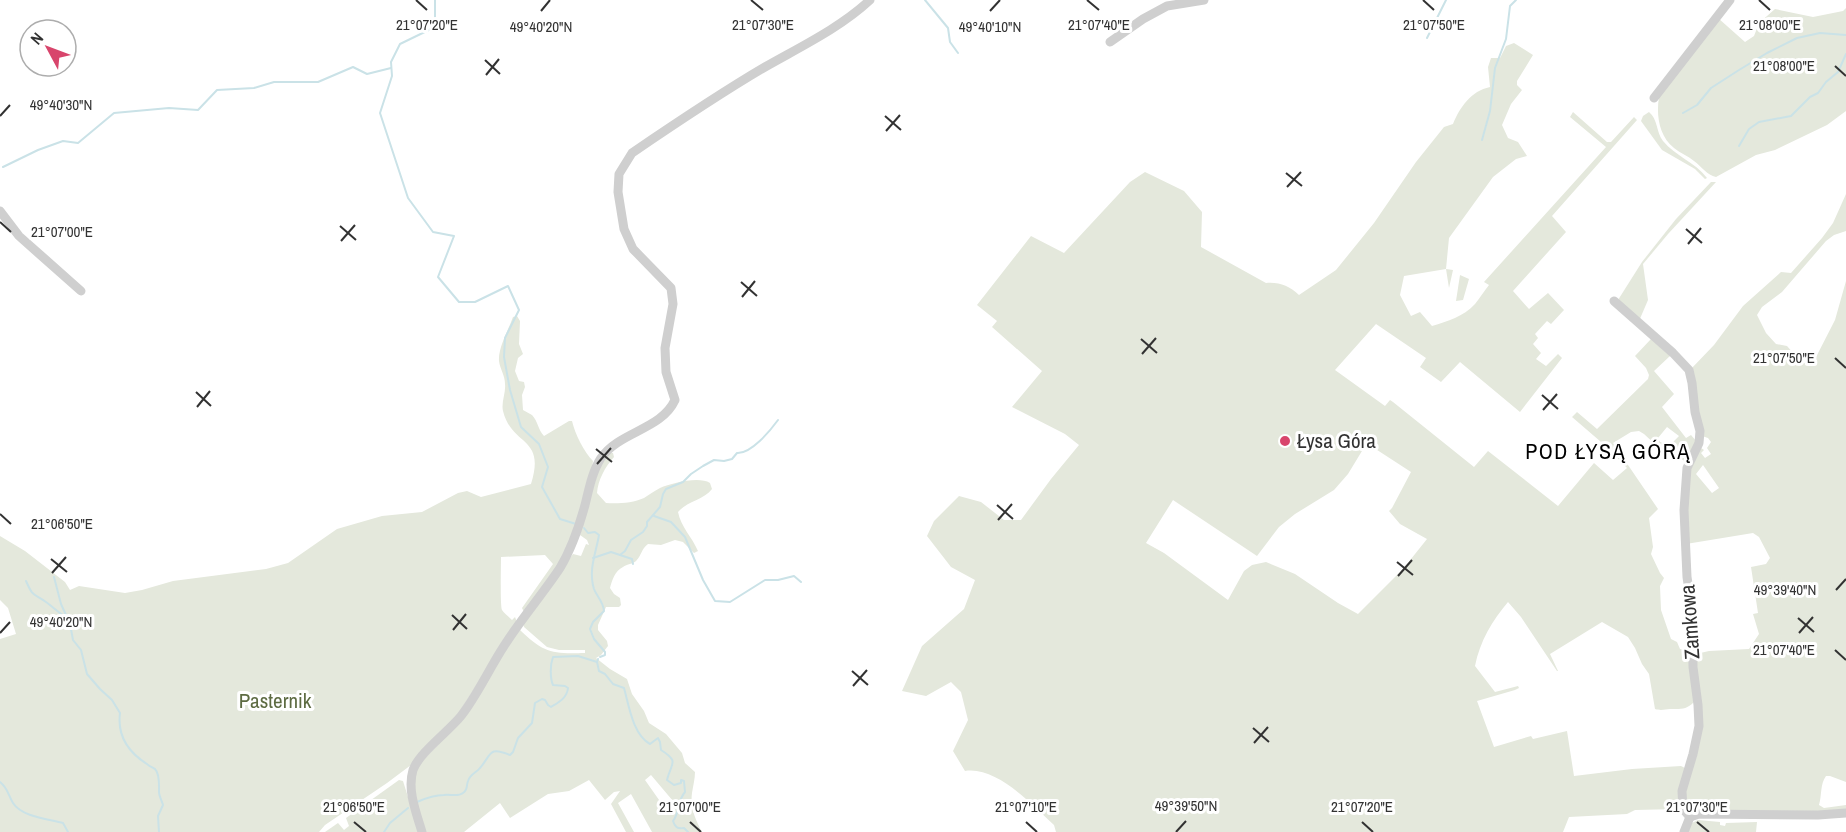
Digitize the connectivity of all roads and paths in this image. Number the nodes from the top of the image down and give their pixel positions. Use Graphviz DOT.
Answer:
graph roads {
  1 [pos="870,0"];
  2 [pos="1204,0"];
  3 [pos="1731,0"];
  4 [pos="1110,42"];
  5 [pos="1653,98"];
  6 [pos="0,211"];
  7 [pos="81,291"];
  8 [pos="1614,301"];
  9 [pos="1846,813"];
  10 [pos="1690,817"];
  11 [pos="422,832"];
  12 [pos="1684,832"];
  1 -- 11 [label="street"];
  2 -- 4 [label="street"];
  3 -- 5 [label="street"];
  6 -- 7 [label="street"];
  8 -- 10 [label="street, Zamkowa"];
  9 -- 10 [label="street"];
  10 -- 12 [label="street"];
}
